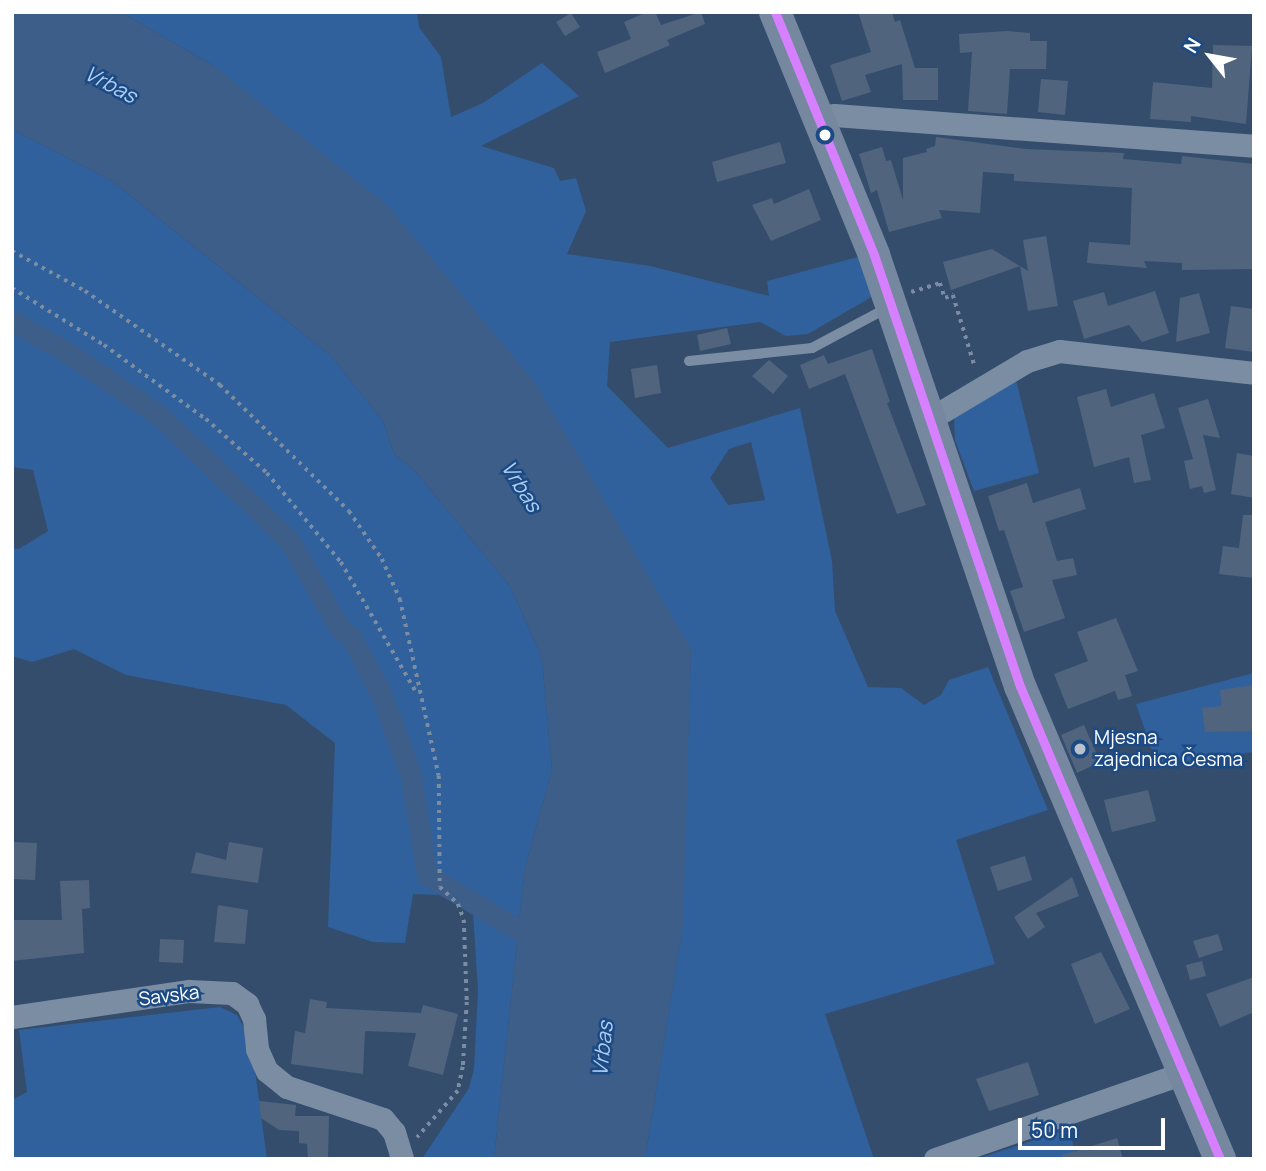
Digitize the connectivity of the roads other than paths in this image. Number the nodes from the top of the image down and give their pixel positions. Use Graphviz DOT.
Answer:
graph roads {
  1 [pos="775,12"];
  2 [pos="817,118"];
  3 [pos="1254,146"];
  4 [pos="897,300"];
  5 [pos="689,361"];
  6 [pos="1254,373"];
  7 [pos="928,420"];
  8 [pos="12,1017"];
  9 [pos="1183,1073"];
  10 [pos="402,1154"];
  11 [pos="935,1159"];
  12 [pos="1220,1159"];
  1 -- 2 [label="street"];
  2 -- 3 [label="street"];
  2 -- 4 [label="street"];
  4 -- 5 [label="lane"];
  4 -- 7 [label="street"];
  6 -- 7 [label="street"];
  7 -- 9 [label="street"];
  8 -- 10 [label="street, Savska"];
  9 -- 11 [label="street"];
  9 -- 12 [label="street"];
}
